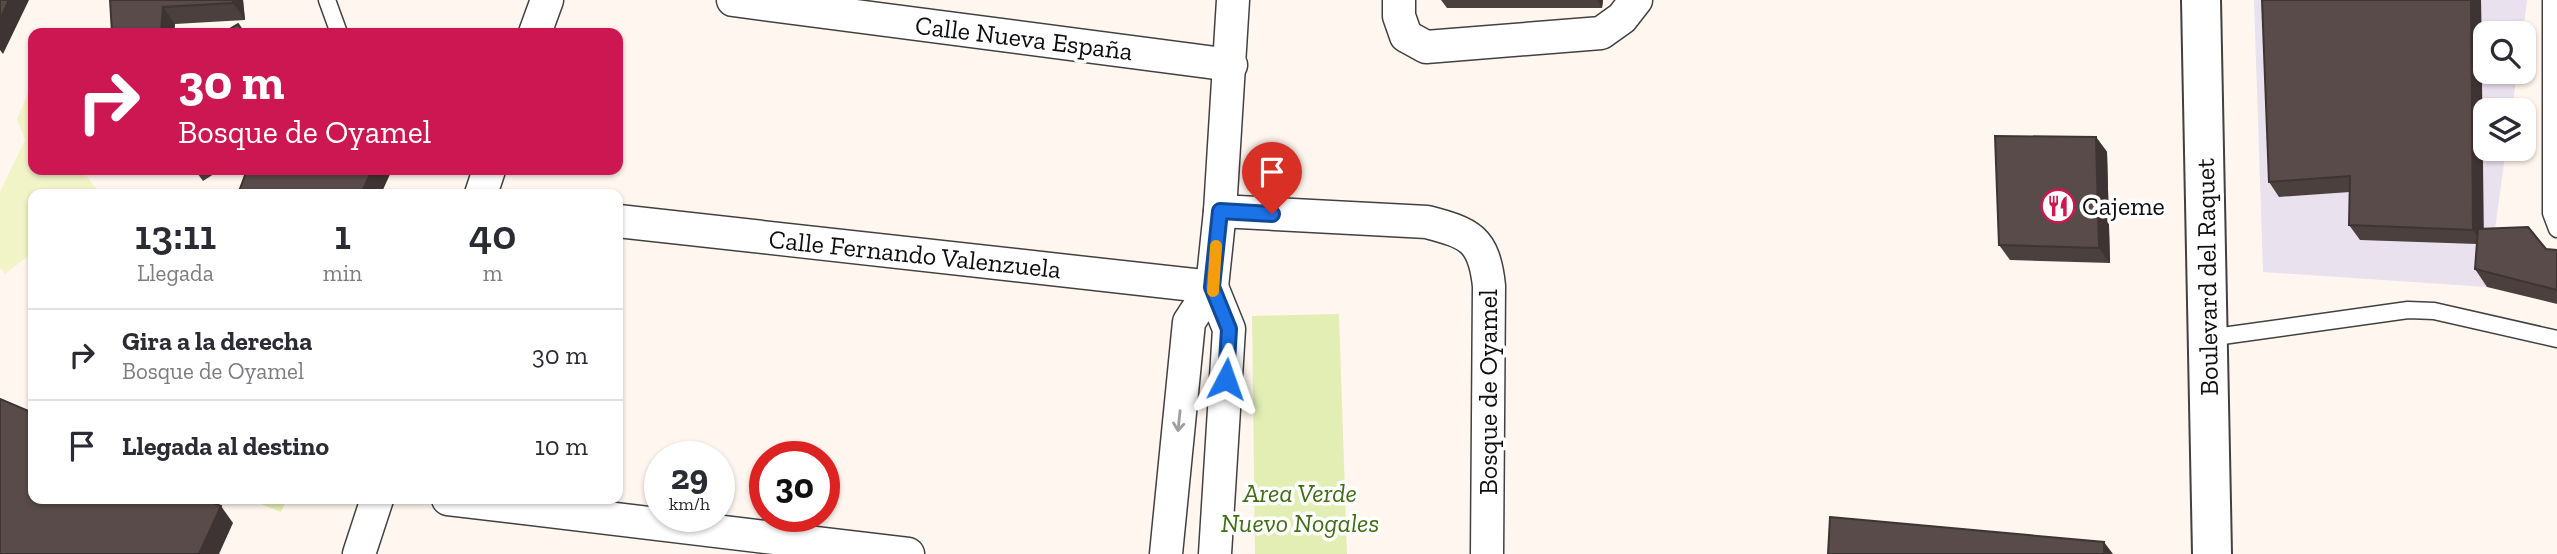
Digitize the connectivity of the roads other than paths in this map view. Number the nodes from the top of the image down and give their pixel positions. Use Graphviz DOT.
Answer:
graph roads {
  1 [pos="327,0"];
  2 [pos="547,0"];
  3 [pos="733,0"];
  4 [pos="1233,0"];
  5 [pos="1399,0"];
  6 [pos="1636,0"];
  7 [pos="2201,0"];
  8 [pos="2551,0"];
  9 [pos="338,28"];
  10 [pos="537,28"];
  11 [pos="1231,65"];
  12 [pos="1220,211"];
  13 [pos="623,222"];
  14 [pos="2557,229"];
  15 [pos="1212,287"];
  16 [pos="2208,338"];
  17 [pos="2557,338"];
  18 [pos="375,504"];
  19 [pos="490,504"];
  20 [pos="359,554"];
  21 [pos="908,554"];
  22 [pos="1166,554"];
  23 [pos="1215,554"];
  24 [pos="1487,554"];
  25 [pos="2212,554"];
  1 -- 9 [label="lane"];
  2 -- 10 [label="street"];
  3 -- 11 [label="street, Calle Nueva España"];
  4 -- 11 [label="street"];
  5 -- 6 [label="street"];
  7 -- 16 [label="street, Boulevard del Raquet"];
  8 -- 14 [label="lane"];
  11 -- 12 [label="street"];
  12 -- 15 [label="street"];
  12 -- 24 [label="street, Bosque de Oyamel"];
  13 -- 15 [label="street, Calle Fernando Valenzuela"];
  15 -- 22 [label="street, one-way"];
  15 -- 23 [label="street"];
  16 -- 17 [label="lane"];
  16 -- 25 [label="street, Boulevard del Raquet"];
  18 -- 20 [label="street"];
  19 -- 21 [label="street"];
}
